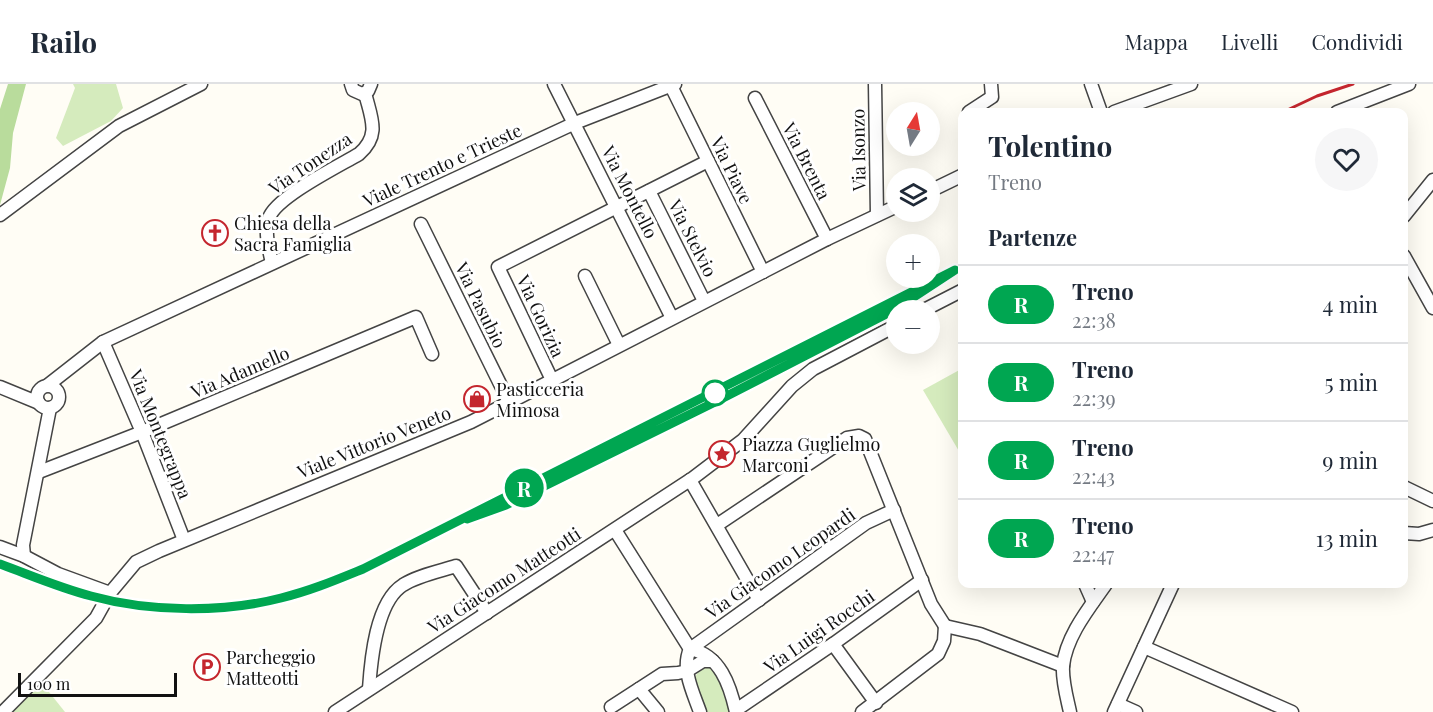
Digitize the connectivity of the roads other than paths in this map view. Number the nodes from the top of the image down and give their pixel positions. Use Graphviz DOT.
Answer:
graph roads {
  1 [pos="201,84"];
  2 [pos="351,84"];
  3 [pos="554,84"];
  4 [pos="874,84"];
  5 [pos="992,84"];
  6 [pos="1091,84"];
  7 [pos="1191,84"];
  8 [pos="1409,84"];
  9 [pos="672,85"];
  10 [pos="368,89"];
  11 [pos="755,98"];
  12 [pos="975,108"];
  13 [pos="1100,108"];
  14 [pos="1125,108"];
  15 [pos="1347,108"];
  16 [pos="575,123"];
  17 [pos="708,161"];
  18 [pos="958,177"];
  19 [pos="1433,180"];
  20 [pos="940,185"];
  21 [pos="649,191"];
  22 [pos="617,206"];
  23 [pos="886,211"];
  24 [pos="1408,211"];
  25 [pos="0,215"];
  26 [pos="877,215"];
  27 [pos="421,224"];
  28 [pos="826,239"];
  29 [pos="272,263"];
  30 [pos="1408,263"];
  31 [pos="763,272"];
  32 [pos="585,276"];
  33 [pos="958,293"];
  34 [pos="704,301"];
  35 [pos="940,302"];
  36 [pos="1433,308"];
  37 [pos="672,318"];
  38 [pos="886,331"];
  39 [pos="103,342"];
  40 [pos="619,345"];
  41 [pos="432,354"];
  42 [pos="552,380"];
  43 [pos="4,388"];
  44 [pos="49,388"];
  45 [pos="509,402"];
  46 [pos="45,406"];
  47 [pos="142,432"];
  48 [pos="39,472"];
  49 [pos="692,479"];
  50 [pos="1408,489"];
  51 [pos="1433,501"];
  52 [pos="894,510"];
  53 [pos="717,525"];
  54 [pos="615,530"];
  55 [pos="1433,530"];
  56 [pos="1408,533"];
  57 [pos="184,540"];
  58 [pos="0,547"];
  59 [pos="24,556"];
  60 [pos="922,580"];
  61 [pos="1087,588"];
  62 [pos="1103,588"];
  63 [pos="1171,588"];
  64 [pos="110,593"];
  65 [pos="904,594"];
  66 [pos="759,600"];
  67 [pos="1093,602"];
  68 [pos="932,604"];
  69 [pos="487,613"];
  70 [pos="945,626"];
  71 [pos="833,644"];
  72 [pos="1144,647"];
  73 [pos="690,649"];
  74 [pos="713,661"];
  75 [pos="1063,666"];
  76 [pos="687,671"];
  77 [pos="369,689"];
  78 [pos="639,689"];
  79 [pos="876,703"];
  80 [pos="611,707"];
  81 [pos="1116,708"];
  82 [pos="736,711"];
  83 [pos="3,712"];
  84 [pos="335,712"];
  85 [pos="658,712"];
  86 [pos="700,712"];
  87 [pos="862,712"];
  88 [pos="1070,712"];
  89 [pos="1136,712"];
  90 [pos="1292,712"];
  1 -- 25 [label="street"];
  2 -- 10 [label="street"];
  3 -- 16 [label="street, Via Montello"];
  4 -- 26 [label="street, Via Isonzo"];
  5 -- 12 [label="street"];
  6 -- 13 [label="street"];
  7 -- 14 [label="street"];
  8 -- 15 [label="street"];
  9 -- 16 [label="street, Viale Trento e Trieste"];
  9 -- 17 [label="street, Via Piave"];
  10 -- 29 [label="street, Via Tonezza"];
  11 -- 28 [label="street, Via Brenta"];
  16 -- 22 [label="street, Via Montello"];
  16 -- 29 [label="street, Viale Trento e Trieste"];
  17 -- 21 [label="street"];
  17 -- 31 [label="street, Via Piave"];
  18 -- 20 [label="street"];
  19 -- 24 [label="street"];
  21 -- 22 [label="street"];
  21 -- 34 [label="street, Via Stelvio"];
  22 -- 37 [label="street, Via Montello"];
  22 -- 42 [label="street, Via Gorizia"];
  23 -- 26 [label="street, Viale Vittorio Veneto"];
  26 -- 28 [label="street, Viale Vittorio Veneto"];
  27 -- 45 [label="street, Via Pasubio"];
  28 -- 31 [label="street, Viale Vittorio Veneto"];
  29 -- 39 [label="street, Viale Trento e Trieste"];
  30 -- 36 [label="street"];
  31 -- 34 [label="street, Viale Vittorio Veneto"];
  32 -- 40 [label="street"];
  33 -- 35 [label="street"];
  34 -- 37 [label="street, Viale Vittorio Veneto"];
  37 -- 40 [label="street, Viale Vittorio Veneto"];
  38 -- 49 [label="street"];
  39 -- 44 [label="street, Viale Trento e Trieste"];
  39 -- 47 [label="street, Via Montegrappa"];
  40 -- 42 [label="street, Viale Vittorio Veneto"];
  41 -- 47 [label="street, Via Adamello"];
  42 -- 45 [label="street, Viale Vittorio Veneto"];
  43 -- 44 [label="street"];
  43 -- 46 [label="street"];
  44 -- 46 [label="street"];
  44 -- 46 [label="street"];
  45 -- 57 [label="street, Viale Vittorio Veneto"];
  46 -- 48 [label="street"];
  47 -- 48 [label="street, Via Adamello"];
  47 -- 57 [label="street, Via Montegrappa"];
  48 -- 59 [label="street"];
  49 -- 53 [label="street"];
  49 -- 54 [label="street, Via Giacomo Matteotti"];
  50 -- 51 [label="street"];
  52 -- 53 [label="street"];
  52 -- 60 [label="street"];
  52 -- 66 [label="street, Via Giacomo Leopardi"];
  53 -- 66 [label="street"];
  54 -- 69 [label="street, Via Giacomo Matteotti"];
  54 -- 73 [label="street"];
  55 -- 56 [label="street"];
  57 -- 64 [label="street, Viale Vittorio Veneto"];
  58 -- 59 [label="street"];
  59 -- 64 [label="street"];
  60 -- 65 [label="street, Via Luigi Rocchi"];
  60 -- 68 [label="street"];
  61 -- 67 [label="street"];
  62 -- 67 [label="street"];
  63 -- 72 [label="street"];
  64 -- 83 [label="street, Viale Vittorio Veneto"];
  65 -- 68 [label="street"];
  65 -- 71 [label="street, Via Luigi Rocchi"];
  66 -- 73 [label="street, Via Giacomo Leopardi"];
  67 -- 75 [label="street"];
  68 -- 70 [label="street"];
  69 -- 77 [label="street, Via Giacomo Matteotti"];
  69 -- 77 [label="street"];
  70 -- 75 [label="street"];
  70 -- 79 [label="street"];
  71 -- 79 [label="street"];
  71 -- 82 [label="street, Via Luigi Rocchi"];
  72 -- 81 [label="street"];
  72 -- 90 [label="street"];
  73 -- 74 [label="street"];
  73 -- 76 [label="street"];
  74 -- 76 [label="street"];
  74 -- 82 [label="street"];
  75 -- 88 [label="street"];
  76 -- 78 [label="street"];
  76 -- 86 [label="street"];
  77 -- 84 [label="street, Via Giacomo Matteotti"];
  78 -- 80 [label="street"];
  78 -- 85 [label="street"];
  79 -- 87 [label="street"];
  81 -- 89 [label="street"];
}
